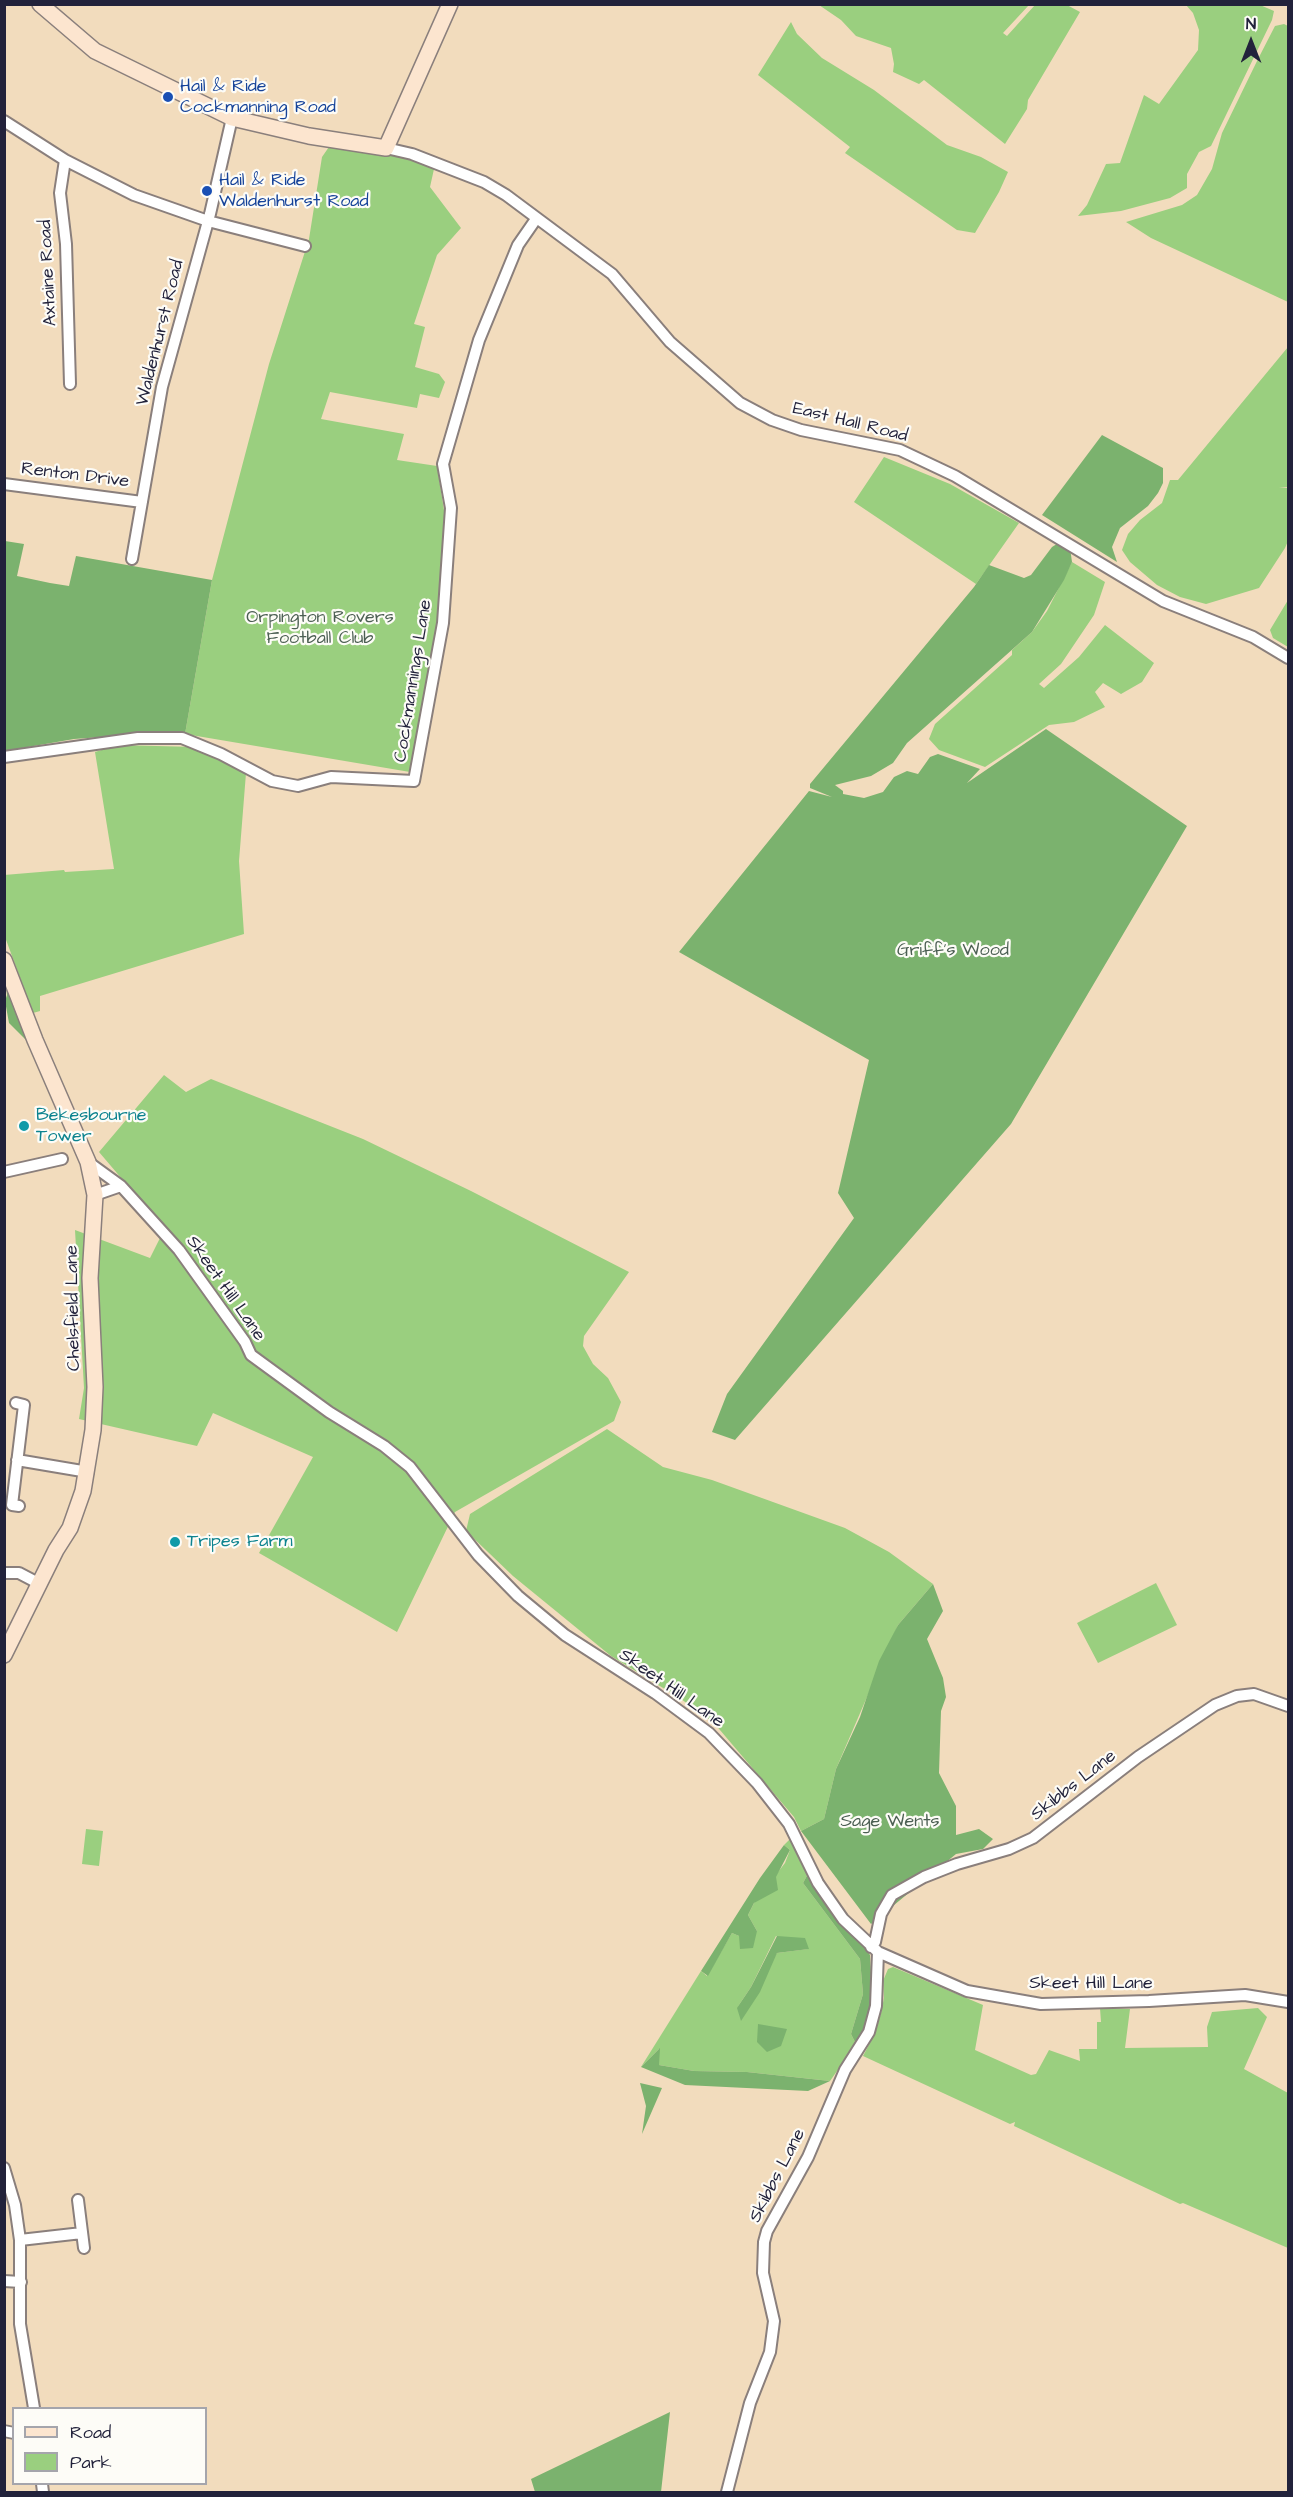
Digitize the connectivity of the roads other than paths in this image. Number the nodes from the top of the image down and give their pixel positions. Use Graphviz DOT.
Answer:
graph roads {
  1 [pos="40,4"];
  2 [pos="450,4"];
  3 [pos="232,118"];
  4 [pos="4,121"];
  5 [pos="386,148"];
  6 [pos="65,160"];
  7 [pos="536,219"];
  8 [pos="208,220"];
  9 [pos="305,246"];
  10 [pos="70,384"];
  11 [pos="4,484"];
  12 [pos="142,502"];
  13 [pos="132,559"];
  14 [pos="1288,658"];
  15 [pos="4,757"];
  16 [pos="4,960"];
  17 [pos="62,1159"];
  18 [pos="88,1162"];
  19 [pos="4,1172"];
  20 [pos="121,1186"];
  21 [pos="95,1195"];
  22 [pos="16,1403"];
  23 [pos="17,1460"];
  24 [pos="88,1472"];
  25 [pos="19,1506"];
  26 [pos="4,1573"];
  27 [pos="40,1584"];
  28 [pos="4,1655"];
  29 [pos="1288,1706"];
  30 [pos="875,1950"];
  31 [pos="1288,2002"];
  32 [pos="4,2168"];
  33 [pos="78,2200"];
  34 [pos="82,2233"];
  35 [pos="20,2241"];
  36 [pos="84,2248"];
  37 [pos="4,2281"];
  38 [pos="21,2282"];
  39 [pos="34,2407"];
  40 [pos="727,2493"];
  1 -- 3 [label="street"];
  2 -- 5 [label="street"];
  3 -- 5 [label="street"];
  3 -- 8 [label="street, Waldenhurst Road"];
  4 -- 6 [label="street"];
  5 -- 7 [label="street, East Hall Road"];
  6 -- 8 [label="street"];
  6 -- 10 [label="street, Axtaine Road"];
  7 -- 14 [label="street, East Hall Road"];
  7 -- 15 [label="street, Cockmannings Lane"];
  8 -- 9 [label="street"];
  8 -- 12 [label="street, Waldenhurst Road"];
  11 -- 12 [label="street, Renton Drive"];
  12 -- 13 [label="street, Waldenhurst Road"];
  16 -- 18 [label="street, Chelsfield Lane"];
  17 -- 19 [label="street"];
  18 -- 20 [label="street, Skeet Hill Lane"];
  18 -- 21 [label="street, Chelsfield Lane"];
  20 -- 21 [label="street"];
  20 -- 30 [label="street, Skeet Hill Lane"];
  21 -- 24 [label="street, Chelsfield Lane"];
  22 -- 23 [label="street"];
  23 -- 24 [label="street"];
  23 -- 25 [label="street"];
  24 -- 27 [label="street, Chelsfield Lane"];
  26 -- 27 [label="street"];
  27 -- 28 [label="street, Chelsfield Lane"];
  29 -- 30 [label="street, Skibbs Lane"];
  30 -- 31 [label="street, Skeet Hill Lane"];
  30 -- 40 [label="street, Skibbs Lane"];
  32 -- 35 [label="street"];
  33 -- 34 [label="street"];
  34 -- 35 [label="street"];
  34 -- 36 [label="street"];
  35 -- 38 [label="street"];
  37 -- 38 [label="street"];
  38 -- 39 [label="street"];
}
